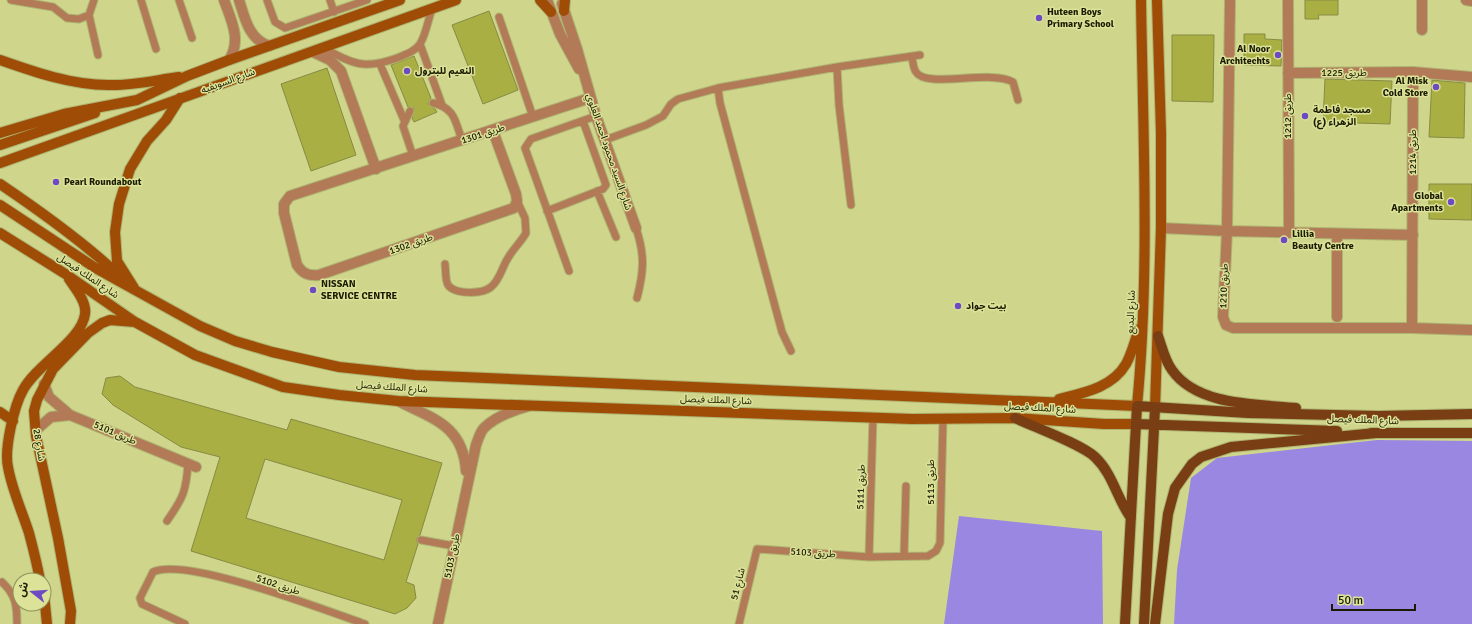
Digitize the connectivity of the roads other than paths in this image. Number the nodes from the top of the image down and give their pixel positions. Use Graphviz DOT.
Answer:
graph roads {
  1 [pos="11,0"];
  2 [pos="94,0"];
  3 [pos="141,0"];
  4 [pos="179,0"];
  5 [pos="224,0"];
  6 [pos="239,0"];
  7 [pos="267,0"];
  8 [pos="330,0"];
  9 [pos="367,0"];
  10 [pos="400,0"];
  11 [pos="456,0"];
  12 [pos="540,0"];
  13 [pos="547,0"];
  14 [pos="561,0"];
  15 [pos="565,0"];
  16 [pos="1141,0"];
  17 [pos="1157,0"];
  18 [pos="1230,0"];
  19 [pos="1288,0"];
  20 [pos="1422,0"];
  21 [pos="1466,0"];
  22 [pos="1472,1"];
  23 [pos="354,2"];
  24 [pos="52,3"];
  25 [pos="432,9"];
  26 [pos="564,11"];
  27 [pos="334,12"];
  28 [pos="551,12"];
  29 [pos="90,16"];
  30 [pos="499,17"];
  31 [pos="1422,30"];
  32 [pos="192,38"];
  33 [pos="420,44"];
  34 [pos="269,46"];
  35 [pos="156,48"];
  36 [pos="324,48"];
  37 [pos="313,52"];
  38 [pos="98,55"];
  39 [pos="920,55"];
  40 [pos="912,57"];
  41 [pos="0,60"];
  42 [pos="229,60"];
  43 [pos="380,64"];
  44 [pos="837,67"];
  45 [pos="1413,72"];
  46 [pos="1288,73"];
  47 [pos="584,75"];
  48 [pos="187,76"];
  49 [pos="1472,77"];
  50 [pos="718,88"];
  51 [pos="180,98"];
  52 [pos="590,98"];
  53 [pos="137,100"];
  54 [pos="1018,100"];
  55 [pos="433,102"];
  56 [pos="442,105"];
  57 [pos="410,111"];
  58 [pos="596,116"];
  59 [pos="533,117"];
  60 [pos="404,120"];
  61 [pos="583,121"];
  62 [pos="493,131"];
  63 [pos="0,133"];
  64 [pos="462,140"];
  65 [pos="604,140"];
  66 [pos="0,146"];
  67 [pos="413,156"];
  68 [pos="0,163"];
  69 [pos="376,169"];
  70 [pos="0,184"];
  71 [pos="597,191"];
  72 [pos="287,200"];
  73 [pos="517,201"];
  74 [pos="0,205"];
  75 [pos="851,205"];
  76 [pos="547,210"];
  77 [pos="636,228"];
  78 [pos="1161,228"];
  79 [pos="1227,231"];
  80 [pos="0,233"];
  81 [pos="1288,233"];
  82 [pos="1337,234"];
  83 [pos="1413,235"];
  84 [pos="616,237"];
  85 [pos="445,264"];
  86 [pos="569,271"];
  87 [pos="67,276"];
  88 [pos="134,288"];
  89 [pos="637,298"];
  90 [pos="1143,315"];
  91 [pos="1337,317"];
  92 [pos="135,322"];
  93 [pos="1412,328"];
  94 [pos="1472,330"];
  95 [pos="1158,336"];
  96 [pos="791,351"];
  97 [pos="44,384"];
  98 [pos="398,401"];
  99 [pos="1045,402"];
  100 [pos="530,405"];
  101 [pos="1137,406"];
  102 [pos="1155,408"];
  103 [pos="0,412"];
  104 [pos="1472,414"];
  105 [pos="70,415"];
  106 [pos="1378,416"];
  107 [pos="873,417"];
  108 [pos="1015,418"];
  109 [pos="943,420"];
  110 [pos="12,421"];
  111 [pos="1136,424"];
  112 [pos="1154,425"];
  113 [pos="36,430"];
  114 [pos="1376,433"];
  115 [pos="1472,433"];
  116 [pos="192,466"];
  117 [pos="906,486"];
  118 [pos="468,487"];
  119 [pos="1131,518"];
  120 [pos="168,521"];
  121 [pos="421,540"];
  122 [pos="940,543"];
  123 [pos="454,546"];
  124 [pos="757,549"];
  125 [pos="904,556"];
  126 [pos="869,557"];
  127 [pos="38,572"];
  128 [pos="2,582"];
  129 [pos="46,612"];
  130 [pos="18,624"];
  131 [pos="47,624"];
  132 [pos="70,624"];
  133 [pos="185,624"];
  134 [pos="366,624"];
  135 [pos="438,624"];
  136 [pos="739,624"];
  137 [pos="1125,624"];
  138 [pos="1144,624"];
  139 [pos="1155,624"];
  1 -- 24 [label="lane"];
  2 -- 29 [label="lane"];
  3 -- 35 [label="lane"];
  4 -- 32 [label="lane"];
  5 -- 42 [label="street"];
  6 -- 34 [label="street"];
  7 -- 27 [label="lane"];
  8 -- 27 [label="lane"];
  9 -- 23 [label="lane"];
  10 -- 34 [label="main road, شارع السويفيه"];
  11 -- 25 [label="main road, شارع السويفيه"];
  12 -- 28 [label="main road"];
  13 -- 28 [label="street, شارع السيد محمود احمد العلوي"];
  14 -- 26 [label="street, شارع السيد محمود احمد العلوي"];
  15 -- 26 [label="main road"];
  16 -- 90 [label="main road, شارع البديع"];
  17 -- 78 [label="main road"];
  18 -- 79 [label="street, طريق 1210"];
  19 -- 46 [label="street, طريق 1212"];
  20 -- 31 [label="street"];
  21 -- 22 [label="street"];
  23 -- 27 [label="lane"];
  24 -- 29 [label="lane"];
  25 -- 33 [label="lane"];
  25 -- 36 [label="main road, شارع السويفيه"];
  26 -- 47 [label="street, شارع السيد محمود احمد العلوي"];
  28 -- 47 [label="street, شارع السيد محمود احمد العلوي"];
  29 -- 38 [label="lane"];
  30 -- 59 [label="lane"];
  33 -- 43 [label="lane"];
  33 -- 56 [label="lane"];
  34 -- 42 [label="main road, شارع السويفيه"];
  36 -- 37 [label="main road, شارع السويفيه"];
  36 -- 43 [label="lane"];
  37 -- 51 [label="main road, شارع السويفيه"];
  37 -- 69 [label="street"];
  39 -- 40 [label="lane"];
  40 -- 44 [label="lane"];
  40 -- 54 [label="lane"];
  41 -- 48 [label="main road"];
  42 -- 48 [label="main road, شارع السويفيه"];
  43 -- 60 [label="lane"];
  44 -- 50 [label="lane"];
  44 -- 75 [label="lane"];
  45 -- 46 [label="street, طريق 1225"];
  45 -- 49 [label="street, طريق 1225"];
  45 -- 83 [label="street, طريق 1214"];
  46 -- 81 [label="street, طريق 1212"];
  47 -- 52 [label="street, شارع السيد محمود احمد العلوي"];
  48 -- 53 [label="main road, شارع السويفيه"];
  50 -- 65 [label="lane"];
  50 -- 96 [label="lane"];
  51 -- 68 [label="main road, شارع السويفيه"];
  51 -- 88 [label="main road"];
  52 -- 58 [label="street, شارع السيد محمود احمد العلوي"];
  52 -- 59 [label="street, طريق 1301"];
  53 -- 63 [label="main road, شارع السويفيه"];
  53 -- 66 [label="main road"];
  55 -- 56 [label="lane"];
  56 -- 64 [label="lane"];
  57 -- 60 [label="lane"];
  58 -- 61 [label="lane"];
  58 -- 65 [label="street, شارع السيد محمود احمد العلوي"];
  59 -- 62 [label="street, طريق 1301"];
  60 -- 67 [label="lane"];
  61 -- 71 [label="lane"];
  61 -- 76 [label="lane"];
  62 -- 64 [label="street, طريق 1301"];
  62 -- 73 [label="street"];
  64 -- 67 [label="street, طريق 1301"];
  65 -- 77 [label="street, شارع السيد محمود احمد العلوي"];
  67 -- 69 [label="street, طريق 1301"];
  69 -- 72 [label="street, طريق 1301"];
  70 -- 88 [label="main road"];
  71 -- 76 [label="lane"];
  71 -- 84 [label="lane"];
  72 -- 73 [label="street, طريق 1302"];
  73 -- 85 [label="lane"];
  74 -- 88 [label="main road, شارع الملك فيصل"];
  76 -- 86 [label="lane"];
  77 -- 89 [label="lane"];
  78 -- 79 [label="street"];
  78 -- 95 [label="main road"];
  79 -- 81 [label="street"];
  79 -- 93 [label="street, طريق 1210"];
  80 -- 87 [label="main road, شارع الملك فيصل"];
  81 -- 82 [label="street"];
  82 -- 83 [label="street"];
  82 -- 91 [label="street"];
  83 -- 93 [label="street, طريق 1214"];
  87 -- 92 [label="main road, شارع الملك فيصل"];
  87 -- 110 [label="main road"];
  88 -- 99 [label="main road, شارع الملك فيصل"];
  90 -- 99 [label="main road"];
  90 -- 101 [label="main road, شارع البديع"];
  92 -- 97 [label="main road, شارع 28"];
  92 -- 98 [label="main road, شارع الملك فيصل"];
  93 -- 94 [label="street, طريق 1210"];
  95 -- 102 [label="main road"];
  95 -- 106 [label="main road"];
  97 -- 105 [label="street"];
  97 -- 113 [label="main road, شارع 28"];
  98 -- 100 [label="main road, شارع الملك فيصل"];
  98 -- 118 [label="street, طريق 5103"];
  99 -- 101 [label="main road, شارع الملك فيصل"];
  100 -- 107 [label="main road, شارع الملك فيصل"];
  100 -- 118 [label="street, طريق 5103"];
  101 -- 102 [label="main road, شارع الملك فيصل"];
  101 -- 111 [label="main road, شارع البديع"];
  102 -- 106 [label="main road, شارع الملك فيصل"];
  102 -- 112 [label="main road"];
  103 -- 110 [label="main road"];
  104 -- 106 [label="main road, شارع الملك فيصل"];
  105 -- 113 [label="street"];
  105 -- 116 [label="street, طريق 5101"];
  107 -- 109 [label="main road, شارع الملك فيصل"];
  107 -- 126 [label="lane, طريق 5111"];
  108 -- 109 [label="main road, شارع الملك فيصل"];
  108 -- 111 [label="main road, شارع الملك فيصل"];
  108 -- 119 [label="main road"];
  109 -- 122 [label="lane, طريق 5113"];
  110 -- 127 [label="main road"];
  111 -- 112 [label="main road, شارع الملك فيصل"];
  111 -- 119 [label="main road, شارع البديع"];
  112 -- 114 [label="main road, شارع الملك فيصل"];
  112 -- 138 [label="main road"];
  113 -- 132 [label="main road, شارع 28"];
  114 -- 115 [label="main road, شارع الملك فيصل"];
  114 -- 139 [label="main road"];
  116 -- 120 [label="lane"];
  117 -- 125 [label="lane"];
  118 -- 123 [label="street, طريق 5103"];
  119 -- 137 [label="main road, شارع البديع"];
  121 -- 123 [label="lane"];
  122 -- 125 [label="lane, طريق 5103"];
  123 -- 135 [label="street, طريق 5103"];
  124 -- 126 [label="lane, طريق 5103"];
  124 -- 136 [label="lane, شارع 51"];
  125 -- 126 [label="lane, طريق 5103"];
  128 -- 130 [label="lane"];
  129 -- 131 [label="main road"];
  133 -- 134 [label="lane, طريق 5102"];
}
